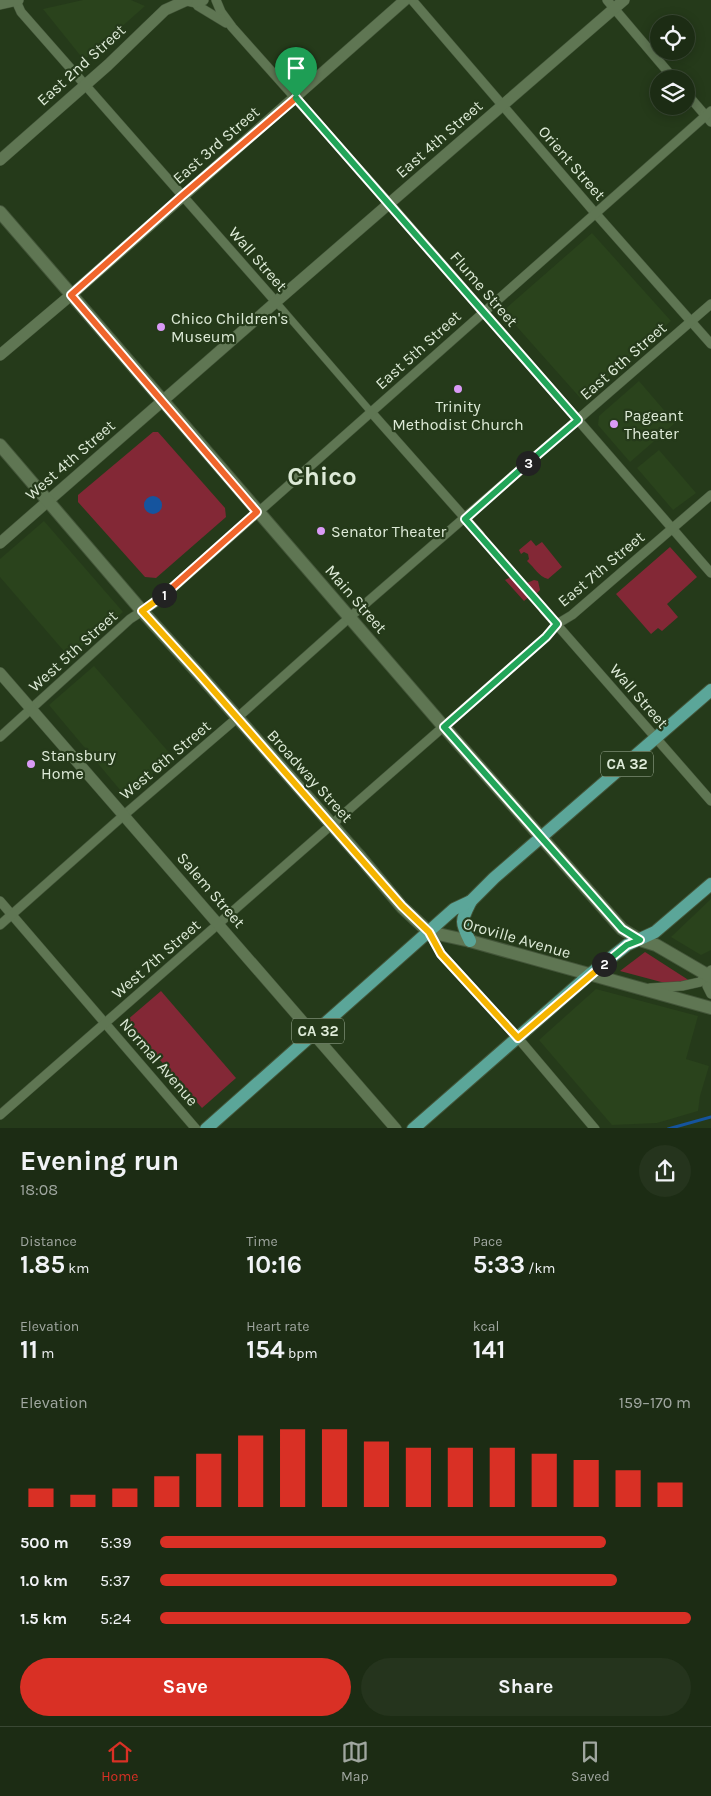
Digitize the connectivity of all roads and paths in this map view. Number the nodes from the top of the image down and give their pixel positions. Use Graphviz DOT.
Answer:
graph roads {
  1 [pos="17,0"];
  2 [pos="193,0"];
  3 [pos="216,0"];
  4 [pos="405,0"];
  5 [pos="412,0"];
  6 [pos="624,0"];
  7 [pos="0,4"];
  8 [pos="611,4"];
  9 [pos="232,27"];
  10 [pos="666,70"];
  11 [pos="85,84"];
  12 [pos="296,98"];
  13 [pos="695,102"];
  14 [pos="502,105"];
  15 [pos="709,116"];
  16 [pos="0,160"];
  17 [pos="182,196"];
  18 [pos="390,204"];
  19 [pos="0,212"];
  20 [pos="596,214"];
  21 [pos="71,295"];
  22 [pos="276,302"];
  23 [pos="711,304"];
  24 [pos="483,312"];
  25 [pos="691,322"];
  26 [pos="711,344"];
  27 [pos="0,354"];
  28 [pos="162,402"];
  29 [pos="371,412"];
  30 [pos="578,420"];
  31 [pos="0,445"];
  32 [pos="711,495"];
  33 [pos="49,501"];
  34 [pos="257,512"];
  35 [pos="465,519"];
  36 [pos="672,529"];
  37 [pos="480,535"];
  38 [pos="0,543"];
  39 [pos="711,573"];
  40 [pos="544,610"];
  41 [pos="142,611"];
  42 [pos="350,617"];
  43 [pos="557,624"];
  44 [pos="0,673"];
  45 [pos="711,690"];
  46 [pos="32,709"];
  47 [pos="237,718"];
  48 [pos="444,727"];
  49 [pos="0,737"];
  50 [pos="656,739"];
  51 [pos="711,801"];
  52 [pos="124,815"];
  53 [pos="332,825"];
  54 [pos="542,837"];
  55 [pos="711,884"];
  56 [pos="0,901"];
  57 [pos="471,902"];
  58 [pos="12,915"];
  59 [pos="219,924"];
  60 [pos="0,925"];
  61 [pos="429,932"];
  62 [pos="640,940"];
  63 [pos="470,941"];
  64 [pos="710,974"];
  65 [pos="589,976"];
  66 [pos="635,988"];
  67 [pos="711,994"];
  68 [pos="711,1008"];
  69 [pos="105,1023"];
  70 [pos="315,1034"];
  71 [pos="518,1038"];
  72 [pos="0,1115"];
  73 [pos="196,1128"];
  74 [pos="206,1128"];
  75 [pos="396,1128"];
  76 [pos="413,1128"];
  77 [pos="594,1128"];
  1 -- 7 [label="street"];
  1 -- 11 [label="street, Wall Street"];
  2 -- 9 [label="street, Flume Street"];
  2 -- 11 [label="street, East 2nd Street"];
  3 -- 9 [label="street, Flume Street"];
  4 -- 12 [label="street, East 3rd Street"];
  5 -- 14 [label="street, Orient Street"];
  6 -- 8 [label="street, East 4th Street"];
  8 -- 10 [label="street"];
  8 -- 14 [label="street, East 4th Street"];
  9 -- 12 [label="street, Flume Street"];
  11 -- 16 [label="street, East 2nd Street"];
  11 -- 17 [label="street, Wall Street"];
  12 -- 17 [label="street, East 3rd Street"];
  12 -- 18 [label="street, Flume Street"];
  13 -- 15 [label="street"];
  14 -- 18 [label="street, East 4th Street"];
  14 -- 20 [label="street, Orient Street"];
  15 -- 20 [label="street, East 5th Street"];
  17 -- 21 [label="street, East 3rd Street"];
  17 -- 22 [label="street, Wall Street"];
  18 -- 22 [label="street, East 4th Street"];
  18 -- 24 [label="street, Flume Street"];
  19 -- 21 [label="main road, Main Street"];
  20 -- 24 [label="street, East 5th Street"];
  20 -- 25 [label="street, Orient Street"];
  21 -- 27 [label="street, East 3rd Street"];
  21 -- 28 [label="main road, Main Street"];
  22 -- 28 [label="street, East 4th Street"];
  22 -- 29 [label="street, Wall Street"];
  23 -- 25 [label="street, East 6th Street"];
  24 -- 29 [label="street, East 5th Street"];
  24 -- 30 [label="street, Flume Street"];
  25 -- 26 [label="street, Orient Street"];
  25 -- 30 [label="street, East 6th Street"];
  28 -- 33 [label="street, West 4th Street"];
  28 -- 34 [label="main road, Main Street"];
  29 -- 34 [label="street, East 5th Street"];
  29 -- 35 [label="street, Wall Street"];
  30 -- 35 [label="street, East 6th Street"];
  30 -- 36 [label="street, Flume Street"];
  31 -- 33 [label="main road, Broadway Street"];
  32 -- 36 [label="street, East 7th Street"];
  33 -- 38 [label="street, West 4th Street"];
  33 -- 41 [label="main road, Broadway Street"];
  34 -- 41 [label="street, West 5th Street"];
  34 -- 42 [label="main road, Main Street"];
  35 -- 37 [label="street, Wall Street"];
  35 -- 42 [label="street, East 6th Street"];
  36 -- 39 [label="street, Flume Street"];
  36 -- 43 [label="street, East 7th Street"];
  37 -- 40 [label="street"];
  40 -- 43 [label="street, Wall Street"];
  41 -- 46 [label="street, West 5th Street"];
  41 -- 47 [label="main road, Broadway Street"];
  42 -- 47 [label="street, West 6th Street"];
  42 -- 48 [label="main road, Main Street"];
  43 -- 48 [label="street, East 7th Street"];
  43 -- 50 [label="street, Wall Street"];
  44 -- 46 [label="street, Salem Street"];
  45 -- 50 [label="main road, CA 32"];
  46 -- 49 [label="street, West 5th Street"];
  46 -- 52 [label="street, Salem Street"];
  47 -- 52 [label="street, West 6th Street"];
  47 -- 53 [label="main road, Broadway Street"];
  48 -- 53 [label="street, West 7th Street"];
  48 -- 54 [label="main road, Main Street"];
  50 -- 51 [label="street, Wall Street"];
  50 -- 54 [label="main road, CA 32"];
  52 -- 58 [label="street, West 6th Street"];
  52 -- 59 [label="street, Salem Street"];
  53 -- 59 [label="street, West 7th Street"];
  53 -- 61 [label="main road, Broadway Street"];
  54 -- 57 [label="main road, CA 32"];
  54 -- 62 [label="main road, Main Street"];
  55 -- 62 [label="main road"];
  56 -- 58 [label="street, Normal Avenue"];
  57 -- 61 [label="main road, CA 32"];
  57 -- 63 [label="main road"];
  58 -- 60 [label="street, West 6th Street"];
  58 -- 69 [label="street, Normal Avenue"];
  59 -- 69 [label="street, West 7th Street"];
  59 -- 70 [label="street, Salem Street"];
  61 -- 63 [label="main road, Oroville Avenue"];
  61 -- 70 [label="main road, CA 32"];
  61 -- 71 [label="street, Broadway Street"];
  62 -- 64 [label="main road, Main Street"];
  62 -- 65 [label="main road"];
  63 -- 65 [label="main road, Oroville Avenue"];
  64 -- 66 [label="street"];
  64 -- 67 [label="street"];
  65 -- 66 [label="main road, Oroville Avenue"];
  65 -- 71 [label="main road"];
  66 -- 68 [label="main road, Oroville Avenue"];
  69 -- 72 [label="street, West 7th Street"];
  69 -- 73 [label="street, Normal Avenue"];
  70 -- 74 [label="main road, CA 32"];
  70 -- 75 [label="street, Salem Street"];
  71 -- 76 [label="main road"];
  71 -- 77 [label="street, Broadway Street"];
}
